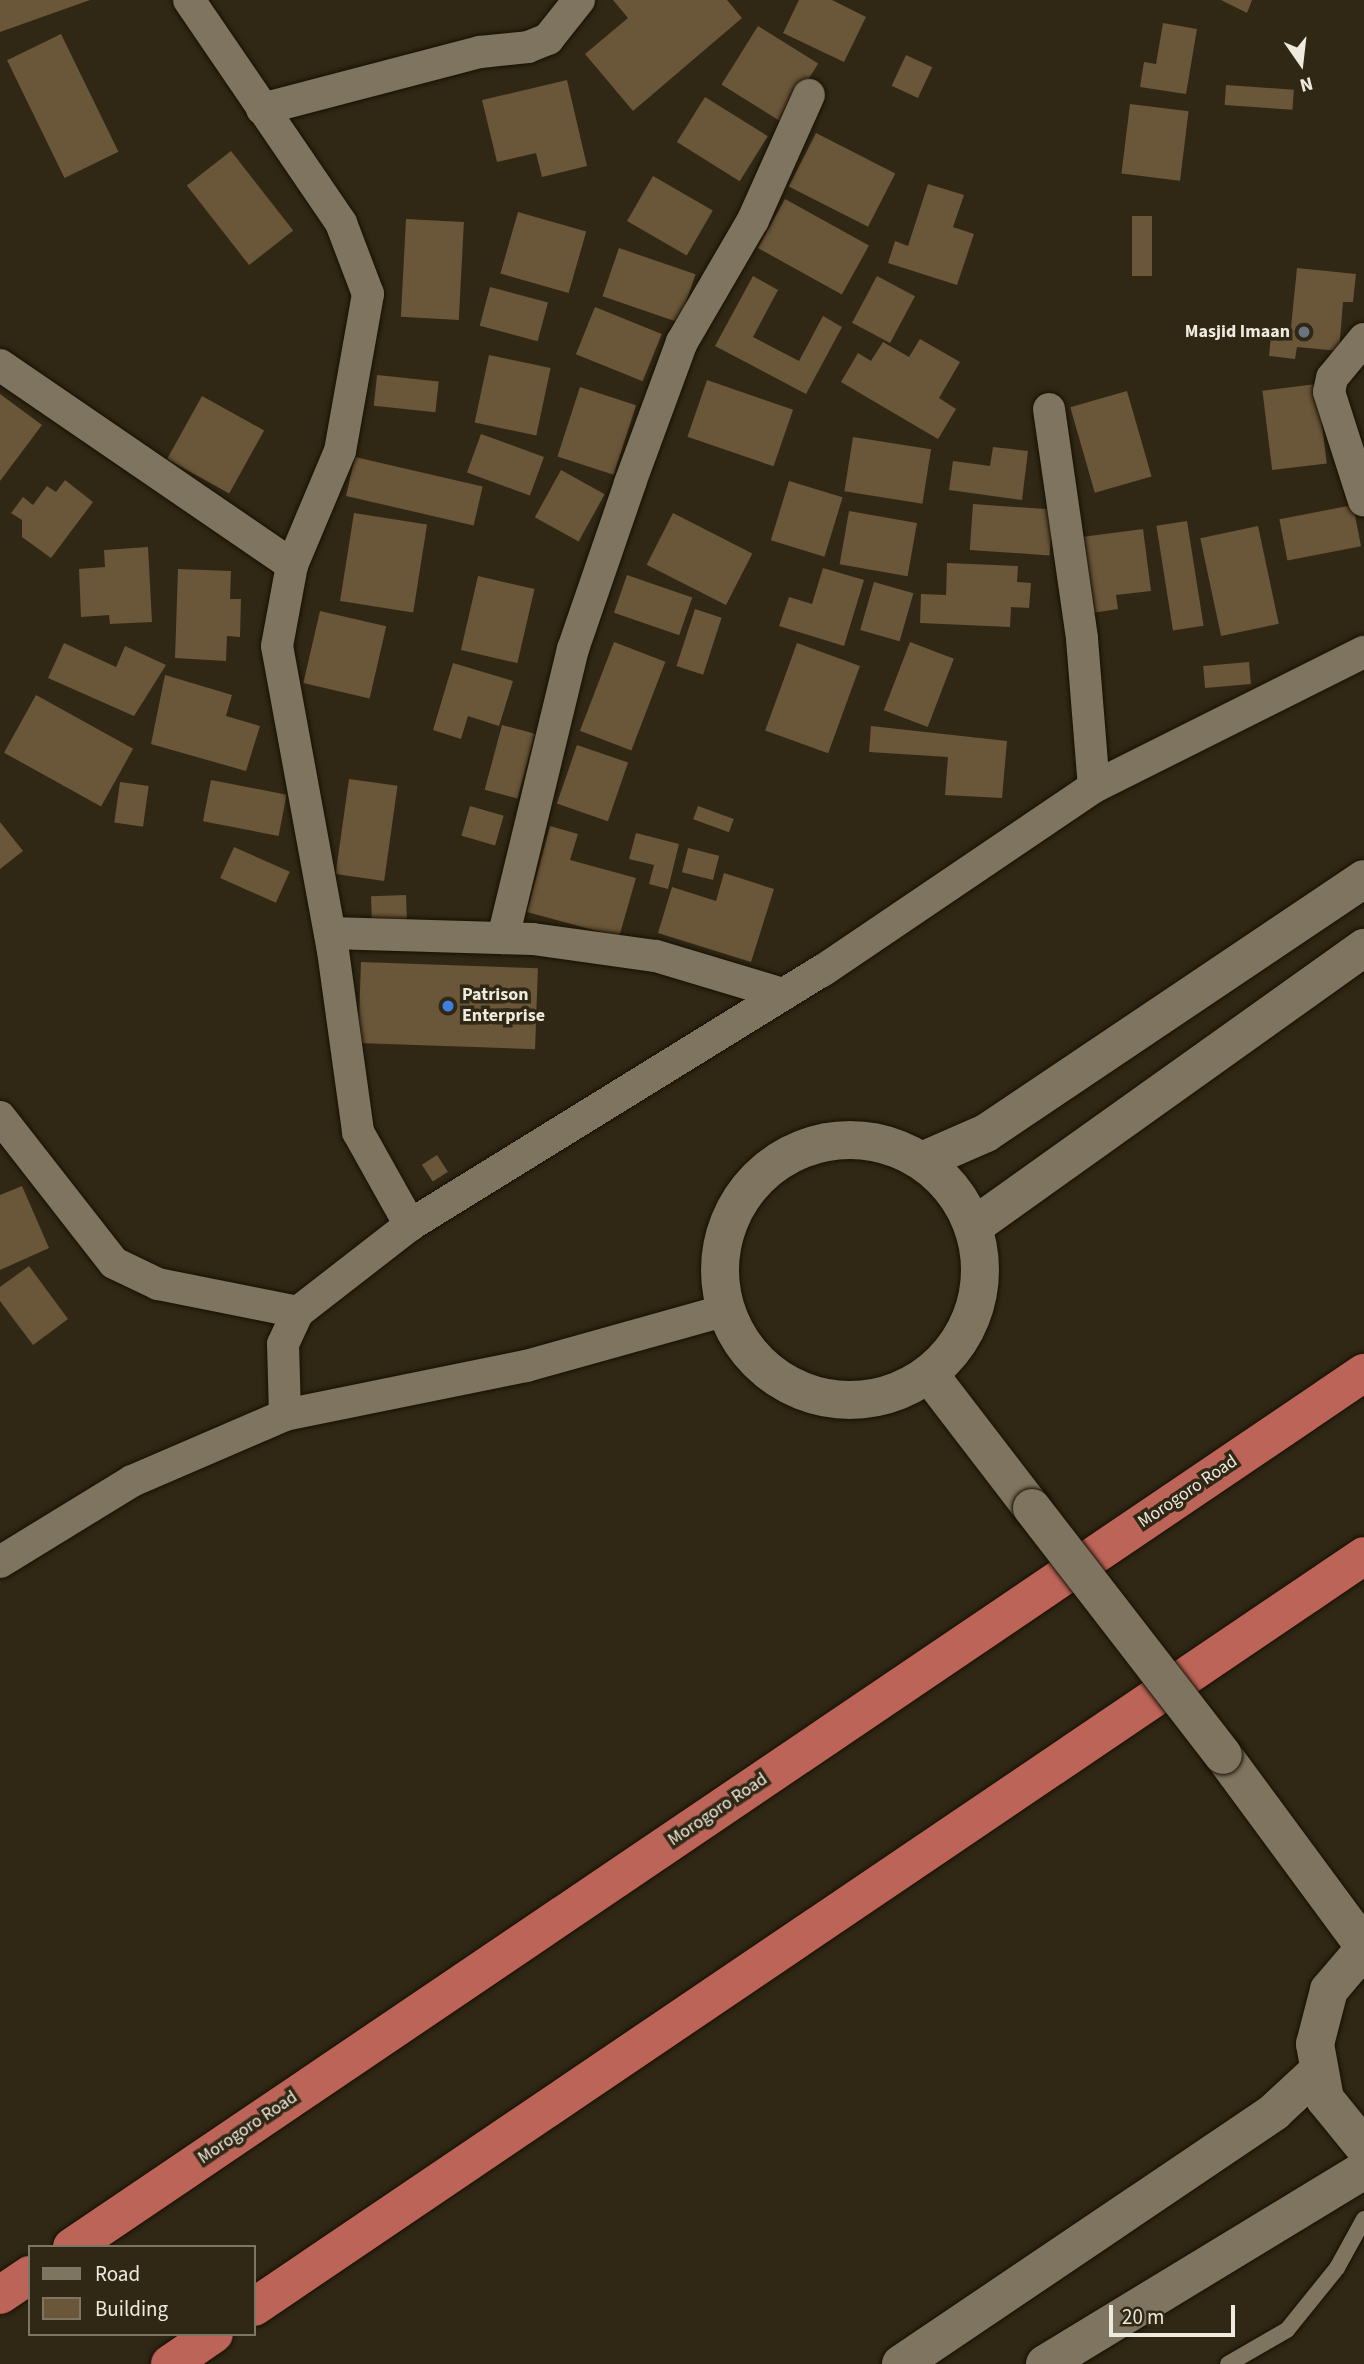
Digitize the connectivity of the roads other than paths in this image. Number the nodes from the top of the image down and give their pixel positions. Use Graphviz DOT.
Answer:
graph roads {
  1 [pos="189,0"];
  2 [pos="579,0"];
  3 [pos="809,94"];
  4 [pos="262,109"];
  5 [pos="1364,339"];
  6 [pos="0,365"];
  7 [pos="1049,410"];
  8 [pos="1364,501"];
  9 [pos="292,565"];
  10 [pos="1364,652"];
  11 [pos="1094,787"];
  12 [pos="1364,879"];
  13 [pos="330,933"];
  14 [pos="503,939"];
  15 [pos="1364,948"];
  16 [pos="783,994"];
  17 [pos="0,1117"];
  18 [pos="922,1161"];
  19 [pos="410,1225"];
  20 [pos="974,1227"];
  21 [pos="726,1310"];
  22 [pos="298,1312"];
  23 [pos="1364,1373"];
  24 [pos="929,1374"];
  25 [pos="285,1415"];
  26 [pos="1364,1556"];
  27 [pos="0,1562"];
  28 [pos="1364,1947"];
  29 [pos="1317,2072"];
  30 [pos="1364,2147"];
  31 [pos="1364,2170"];
  32 [pos="1364,2219"];
  33 [pos="75,2245"];
  34 [pos="28,2276"];
  35 [pos="0,2295"];
  36 [pos="256,2306"];
  37 [pos="211,2336"];
  38 [pos="1064,2359"];
  39 [pos="170,2364"];
  40 [pos="901,2364"];
  41 [pos="1228,2364"];
  1 -- 4 [label="street"];
  2 -- 4 [label="street"];
  3 -- 14 [label="street"];
  4 -- 9 [label="street"];
  5 -- 8 [label="street"];
  6 -- 9 [label="street"];
  7 -- 11 [label="street"];
  9 -- 13 [label="street"];
  10 -- 11 [label="street"];
  11 -- 16 [label="street"];
  12 -- 18 [label="street"];
  13 -- 14 [label="street"];
  13 -- 19 [label="street"];
  14 -- 16 [label="street"];
  15 -- 20 [label="street"];
  16 -- 19 [label="street"];
  17 -- 22 [label="street"];
  18 -- 20 [label="street"];
  18 -- 21 [label="street"];
  19 -- 22 [label="street"];
  20 -- 24 [label="street"];
  21 -- 24 [label="street"];
  21 -- 25 [label="street"];
  22 -- 25 [label="street"];
  23 -- 33 [label="highway, Morogoro Road"];
  24 -- 28 [label="street, bridge"];
  25 -- 27 [label="street"];
  26 -- 36 [label="highway"];
  28 -- 29 [label="street"];
  29 -- 30 [label="street"];
  29 -- 40 [label="street"];
  31 -- 38 [label="street"];
  32 -- 41 [label="lane"];
  34 -- 35 [label="highway"];
  37 -- 39 [label="highway"];
}
